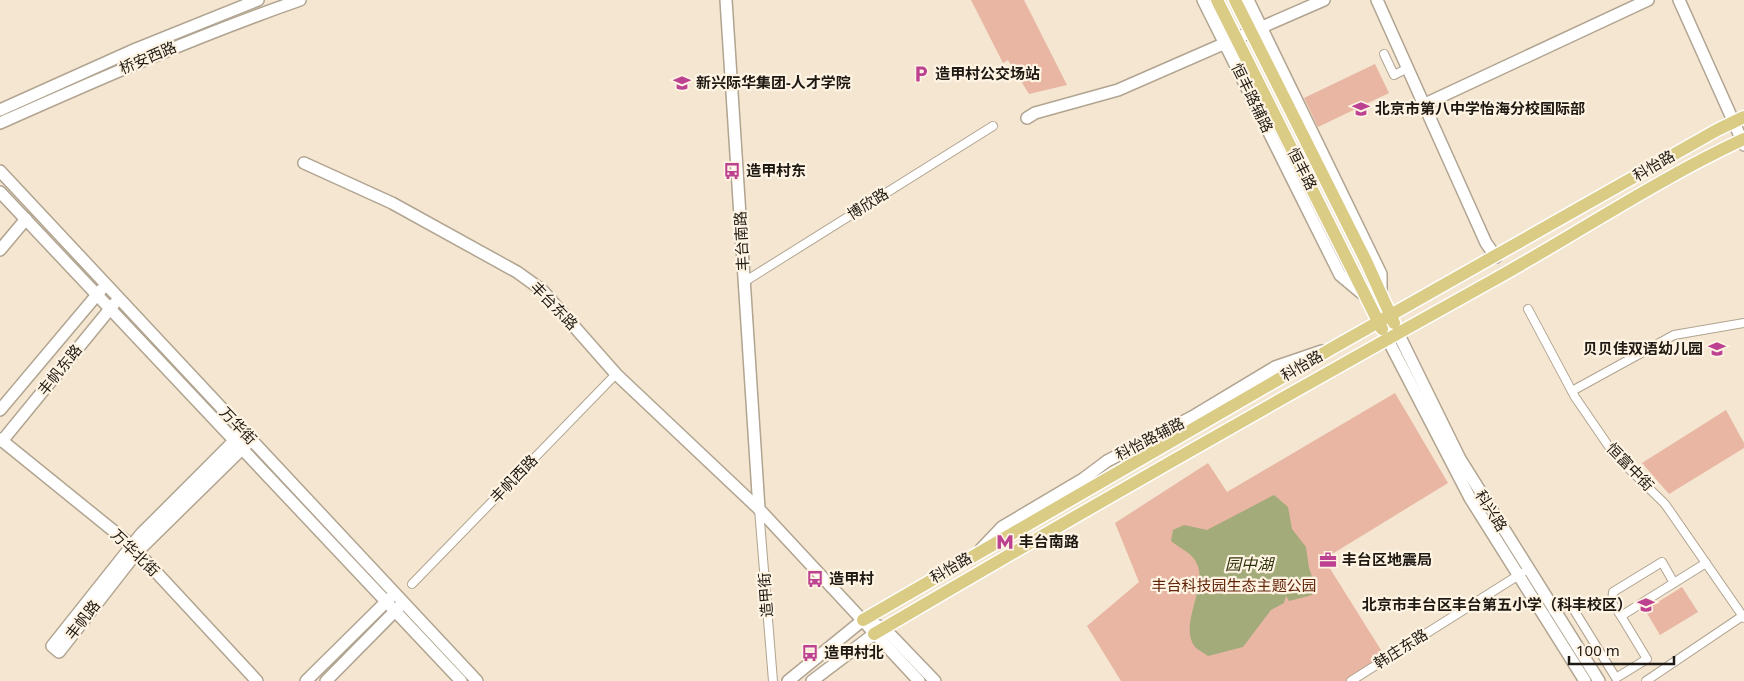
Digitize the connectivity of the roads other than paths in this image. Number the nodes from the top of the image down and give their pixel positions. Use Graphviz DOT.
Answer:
graph roads {
  1 [pos="258,0"];
  2 [pos="300,0"];
  3 [pos="726,0"];
  4 [pos="1203,0"];
  5 [pos="1218,0"];
  6 [pos="1235,0"];
  7 [pos="1248,0"];
  8 [pos="1324,0"];
  9 [pos="1377,0"];
  10 [pos="1648,0"];
  11 [pos="1679,0"];
  12 [pos="1256,30"];
  13 [pos="1237,38"];
  14 [pos="1225,43"];
  15 [pos="1384,54"];
  16 [pos="1408,68"];
  17 [pos="1425,104"];
  18 [pos="0,110"];
  19 [pos="1027,118"];
  20 [pos="1739,120"];
  21 [pos="0,123"];
  22 [pos="993,126"];
  23 [pos="1743,142"];
  24 [pos="304,164"];
  25 [pos="0,171"];
  26 [pos="0,192"];
  27 [pos="26,219"];
  28 [pos="0,250"];
  29 [pos="1496,256"];
  30 [pos="744,282"];
  31 [pos="105,284"];
  32 [pos="97,294"];
  33 [pos="1365,295"];
  34 [pos="118,299"];
  35 [pos="110,309"];
  36 [pos="1528,309"];
  37 [pos="1391,316"];
  38 [pos="1379,323"];
  39 [pos="1744,323"];
  40 [pos="1393,336"];
  41 [pos="616,374"];
  42 [pos="1572,392"];
  43 [pos="0,410"];
  44 [pos="1,440"];
  45 [pos="243,440"];
  46 [pos="760,509"];
  47 [pos="134,548"];
  48 [pos="1706,563"];
  49 [pos="1523,572"];
  50 [pos="1674,582"];
  51 [pos="412,584"];
  52 [pos="395,593"];
  53 [pos="386,602"];
  54 [pos="404,602"];
  55 [pos="1553,611"];
  56 [pos="395,612"];
  57 [pos="1621,616"];
  58 [pos="1743,617"];
  59 [pos="863,620"];
  60 [pos="879,631"];
  61 [pos="257,681"];
  62 [pos="306,681"];
  63 [pos="326,681"];
  64 [pos="461,681"];
  65 [pos="477,681"];
  66 [pos="772,681"];
  67 [pos="788,681"];
  68 [pos="812,681"];
  69 [pos="919,681"];
  70 [pos="935,681"];
  71 [pos="1351,681"];
  72 [pos="1585,681"];
  73 [pos="1599,681"];
  74 [pos="1646,681"];
  1 -- 18 [label="street, 桥安西路"];
  2 -- 21 [label="street, 桥安西路"];
  3 -- 30 [label="street, 丰台南路"];
  4 -- 14 [label="street, 恒丰路辅路"];
  5 -- 13 [label="main road, 恒丰路"];
  6 -- 12 [label="main road, 恒丰路"];
  7 -- 12 [label="street"];
  8 -- 12 [label="street"];
  9 -- 16 [label="street"];
  10 -- 17 [label="street"];
  11 -- 20 [label="street"];
  12 -- 13 [label="street"];
  12 -- 37 [label="main road, 恒丰路"];
  13 -- 14 [label="street"];
  13 -- 33 [label="main road, 恒丰路"];
  14 -- 19 [label="street"];
  14 -- 33 [label="street, 恒丰路辅路"];
  15 -- 16 [label="street"];
  16 -- 17 [label="street"];
  17 -- 29 [label="street"];
  20 -- 23 [label="street"];
  20 -- 29 [label="main road, 科怡路"];
  22 -- 30 [label="street, 博欣路"];
  23 -- 40 [label="main road, 科怡路"];
  24 -- 41 [label="street, 丰台东路"];
  25 -- 31 [label="street, 万华街"];
  26 -- 27 [label="street, 万华街"];
  27 -- 28 [label="street"];
  27 -- 32 [label="street, 万华街"];
  29 -- 37 [label="main road, 科怡路"];
  30 -- 46 [label="street, 丰台南路"];
  31 -- 32 [label="street, 丰帆东路"];
  31 -- 34 [label="street, 万华街"];
  32 -- 35 [label="street, 万华街"];
  32 -- 43 [label="street, 丰帆东路"];
  33 -- 38 [label="main road, 恒丰路"];
  34 -- 35 [label="street, 丰帆东路"];
  34 -- 45 [label="street, 万华街"];
  35 -- 44 [label="street, 丰帆东路"];
  35 -- 45 [label="street, 万华街"];
  36 -- 42 [label="street, 恒富中街"];
  37 -- 38 [label="main road, 科怡路"];
  37 -- 40 [label="main road, 恒丰路"];
  38 -- 40 [label="main road, 恒丰路"];
  38 -- 59 [label="main road, 科怡路"];
  39 -- 42 [label="street"];
  40 -- 49 [label="street, 科兴路"];
  40 -- 60 [label="main road, 科怡路"];
  41 -- 46 [label="street, 丰台东路"];
  41 -- 51 [label="street, 丰帆西路"];
  42 -- 48 [label="street, 恒富中街"];
  44 -- 47 [label="street, 万华北街"];
  45 -- 47 [label="street, 丰帆路"];
  45 -- 52 [label="street, 万华街"];
  45 -- 53 [label="street, 万华街"];
  46 -- 59 [label="street"];
  46 -- 66 [label="street, 造甲街"];
  47 -- 47 [label="street, 丰帆路"];
  47 -- 61 [label="street, 万华北街"];
  48 -- 50 [label="street"];
  48 -- 58 [label="street, 恒富中街"];
  49 -- 55 [label="street, 科兴路"];
  49 -- 71 [label="street, 韩庄东路"];
  49 -- 72 [label="street, 科兴路"];
  50 -- 57 [label="street"];
  50 -- 57 [label="street"];
  52 -- 53 [label="street"];
  52 -- 54 [label="street, 万华街"];
  53 -- 56 [label="street, 万华街"];
  53 -- 62 [label="street"];
  54 -- 56 [label="street"];
  54 -- 65 [label="street, 万华街"];
  55 -- 57 [label="street"];
  55 -- 73 [label="street, 科兴路"];
  56 -- 63 [label="street"];
  56 -- 64 [label="street, 万华街"];
  58 -- 74 [label="street"];
  59 -- 60 [label="street"];
  59 -- 67 [label="street"];
  60 -- 68 [label="street"];
  60 -- 69 [label="street"];
  60 -- 70 [label="street"];
}
